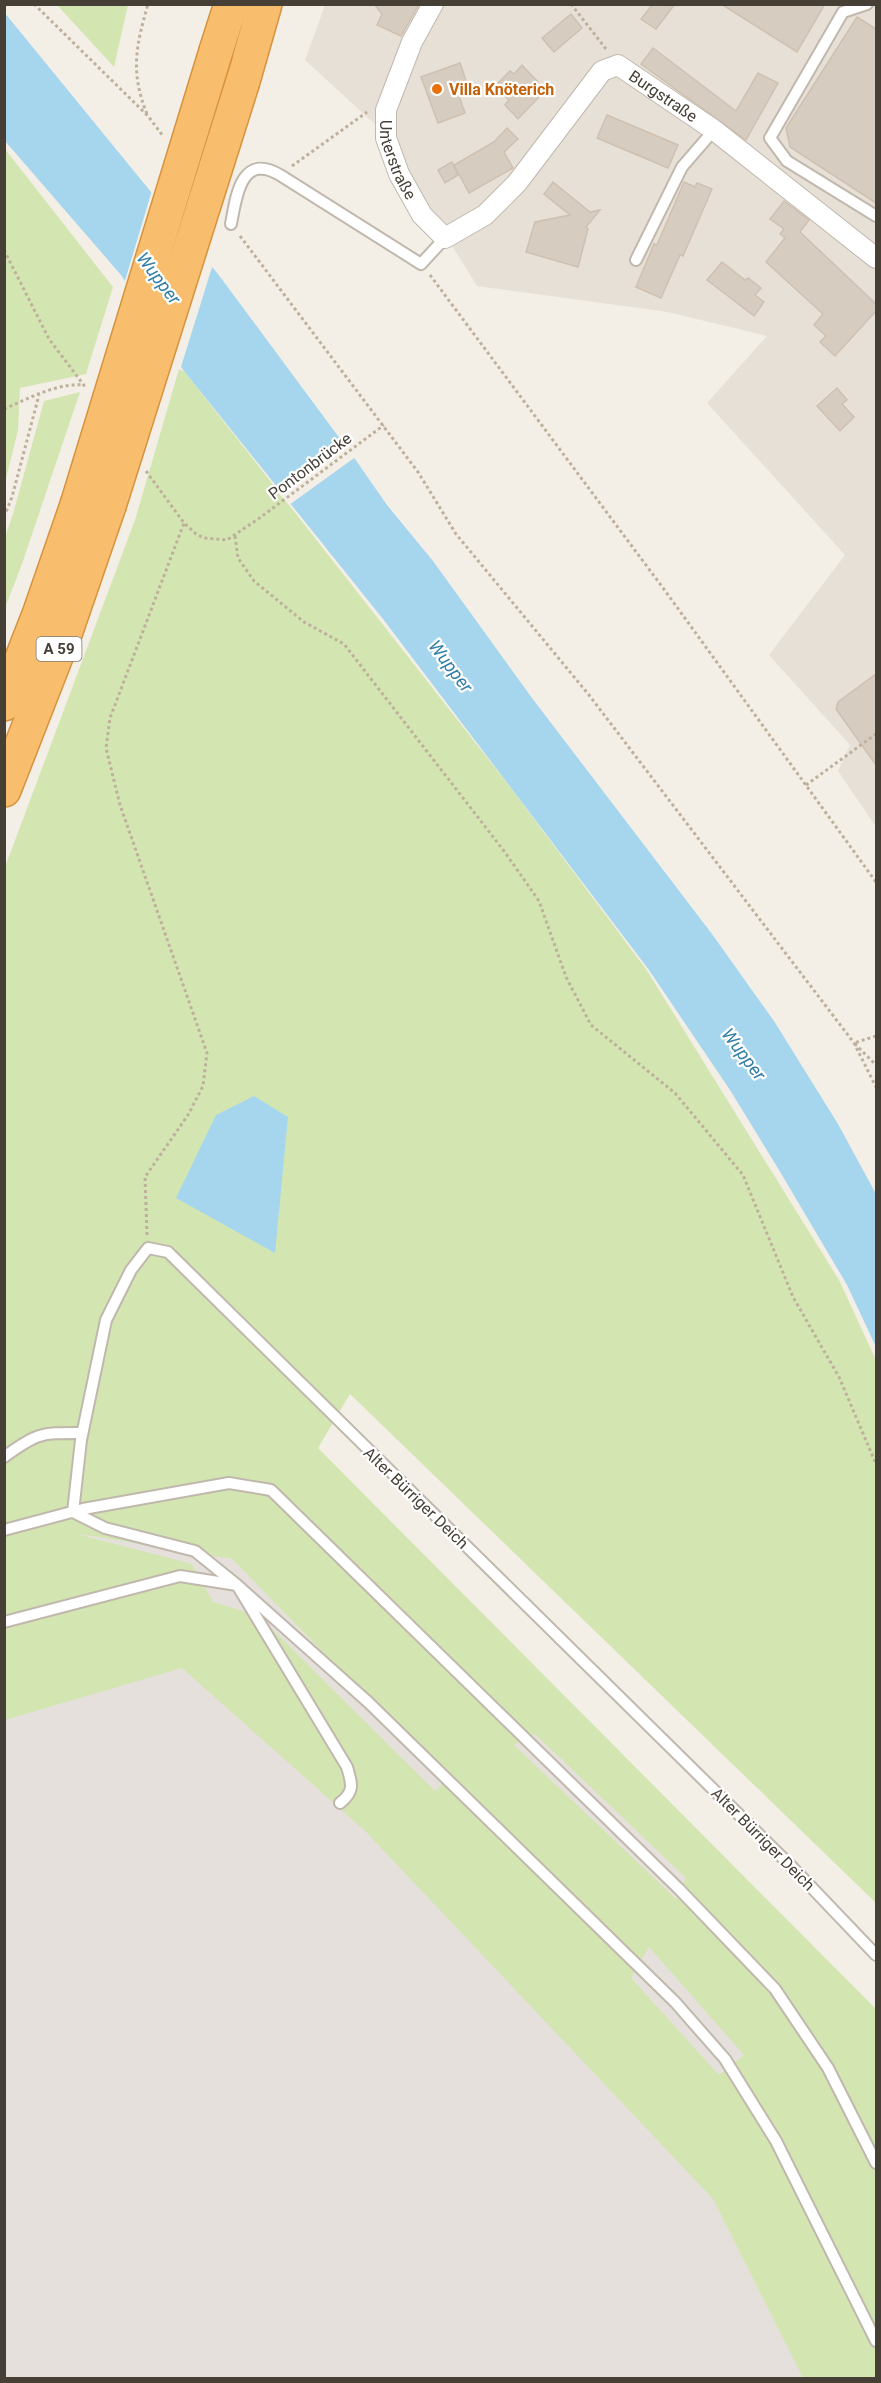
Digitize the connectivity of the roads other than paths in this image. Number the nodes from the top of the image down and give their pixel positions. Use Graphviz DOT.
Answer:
graph roads {
  1 [pos="231,4"];
  2 [pos="265,4"];
  3 [pos="432,4"];
  4 [pos="867,4"];
  5 [pos="714,130"];
  6 [pos="876,216"];
  7 [pos="231,224"];
  8 [pos="445,238"];
  9 [pos="876,258"];
  10 [pos="636,260"];
  11 [pos="4,704"];
  12 [pos="4,790"];
  13 [pos="82,1433"];
  14 [pos="4,1457"];
  15 [pos="73,1512"];
  16 [pos="4,1530"];
  17 [pos="237,1585"];
  18 [pos="4,1623"];
  19 [pos="340,1803"];
  20 [pos="876,1955"];
  21 [pos="876,2163"];
  22 [pos="876,2341"];
  1 -- 11 [label="highway, A 59, bridge"];
  2 -- 12 [label="highway, A 59, bridge"];
  3 -- 8 [label="street, Unterstraße"];
  4 -- 6 [label="lane"];
  5 -- 8 [label="street, Burgstraße"];
  5 -- 9 [label="street, Burgstraße"];
  5 -- 10 [label="lane"];
  7 -- 8 [label="lane"];
  13 -- 14 [label="lane"];
  13 -- 15 [label="lane"];
  13 -- 20 [label="lane, Alter Bürriger Deich"];
  15 -- 16 [label="lane"];
  15 -- 17 [label="lane"];
  15 -- 21 [label="lane"];
  17 -- 18 [label="lane"];
  17 -- 19 [label="lane"];
  17 -- 22 [label="lane"];
}
